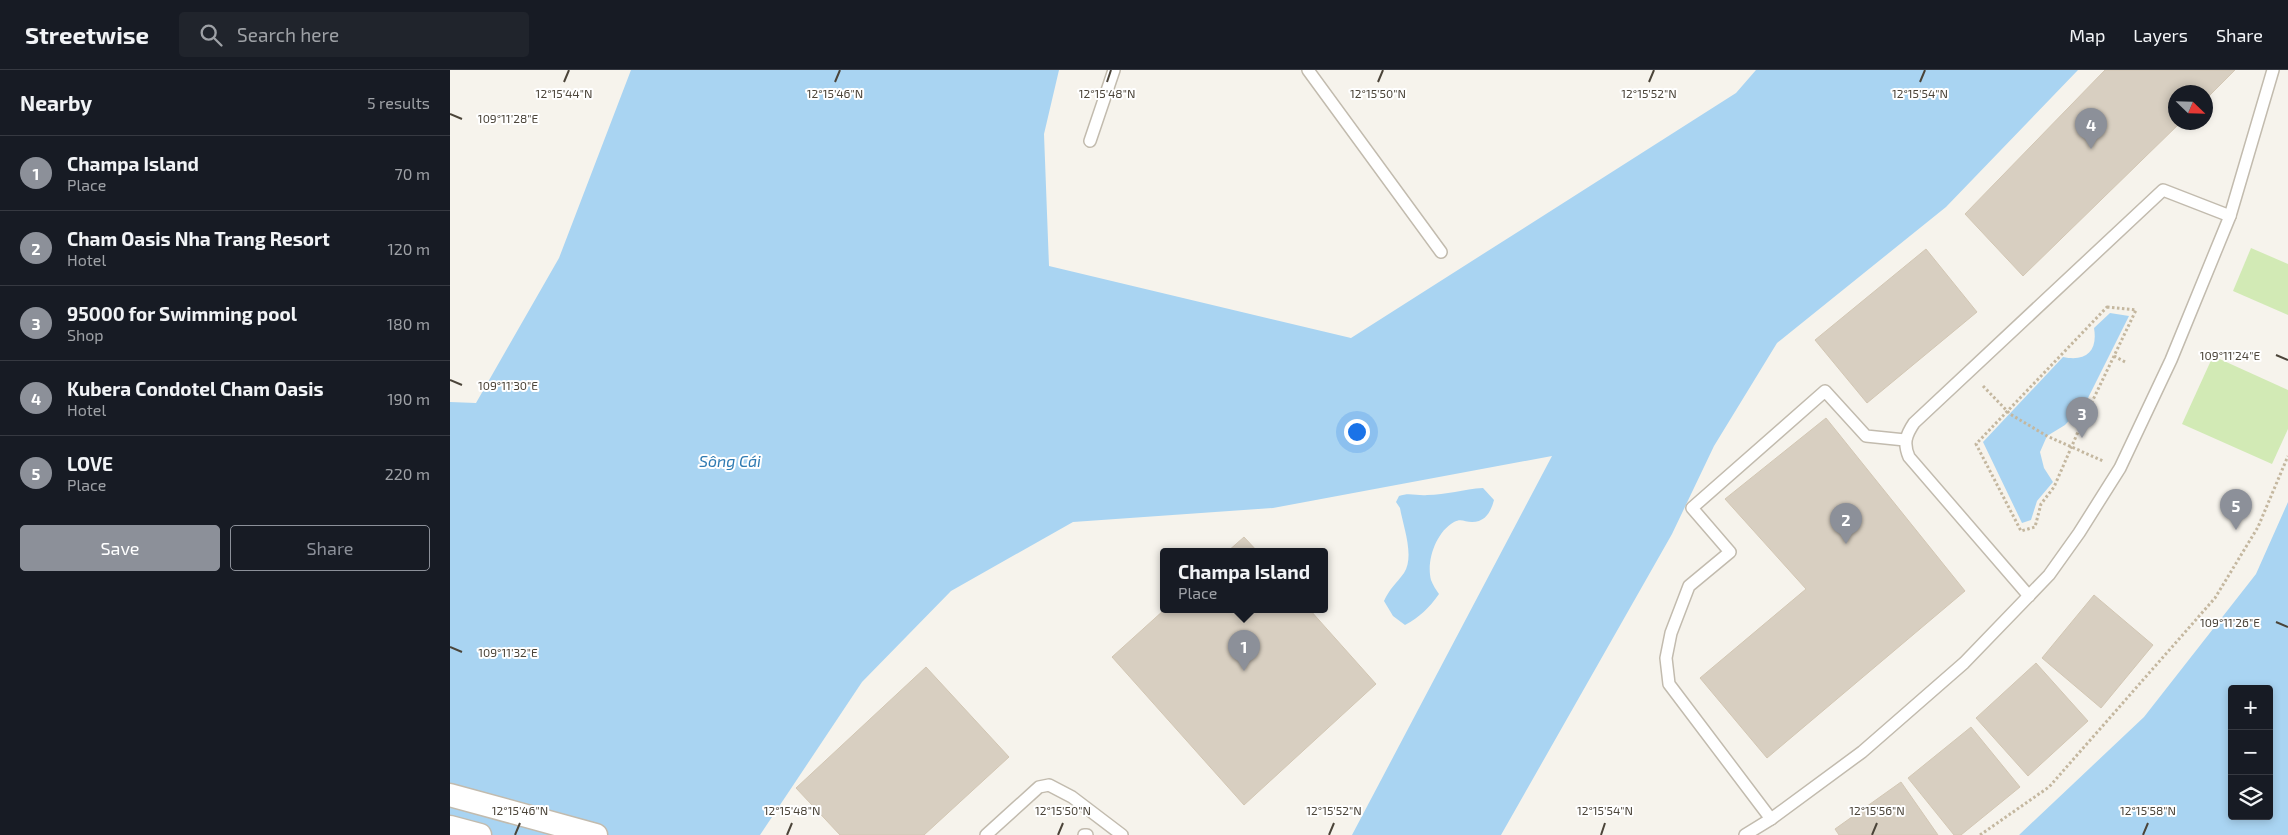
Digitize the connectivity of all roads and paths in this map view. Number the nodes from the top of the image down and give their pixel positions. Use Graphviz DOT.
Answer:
graph roads {
  1 [pos="1114,70"];
  2 [pos="1308,70"];
  3 [pos="2273,70"];
  4 [pos="1090,141"];
  5 [pos="2230,216"];
  6 [pos="1441,252"];
  7 [pos="2114,356"];
  8 [pos="2127,363"];
  9 [pos="1969,371"];
  10 [pos="2008,413"];
  11 [pos="1905,440"];
  12 [pos="2071,447"];
  13 [pos="2288,456"];
  14 [pos="2120,468"];
  15 [pos="2029,596"];
  16 [pos="450,795"];
  17 [pos="1771,819"];
  18 [pos="450,827"];
  19 [pos="480,835"];
  20 [pos="596,835"];
  21 [pos="986,835"];
  22 [pos="1122,835"];
  23 [pos="1744,835"];
  24 [pos="1980,835"];
  1 -- 4 [label="lane"];
  2 -- 6 [label="lane"];
  3 -- 5 [label="lane"];
  5 -- 9 [label="lane"];
  5 -- 14 [label="lane"];
  7 -- 8 [label="path"];
  7 -- 10 [label="path"];
  7 -- 12 [label="path"];
  9 -- 10 [label="path"];
  9 -- 11 [label="lane"];
  10 -- 12 [label="path"];
  10 -- 12 [label="path"];
  11 -- 15 [label="lane"];
  11 -- 17 [label="lane"];
  12 -- 14 [label="path"];
  13 -- 24 [label="path"];
  14 -- 15 [label="lane"];
  15 -- 17 [label="lane"];
  16 -- 20 [label="street"];
  17 -- 23 [label="lane"];
  18 -- 19 [label="street"];
  21 -- 22 [label="lane"];
}
